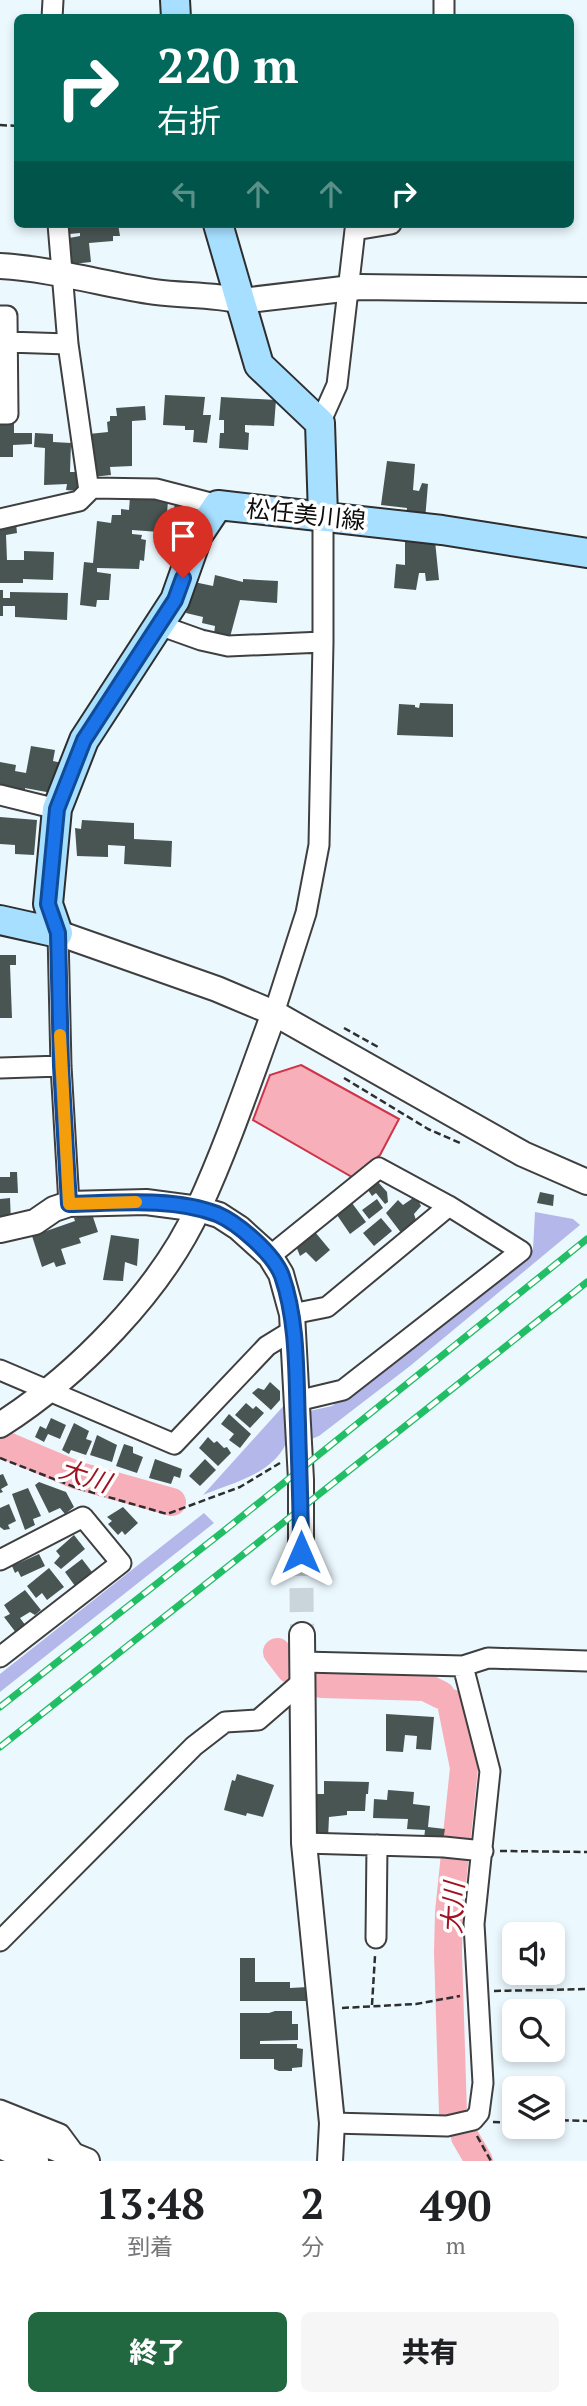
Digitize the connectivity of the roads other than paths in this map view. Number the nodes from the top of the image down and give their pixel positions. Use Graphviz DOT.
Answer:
graph roads {
  1 [pos="58,228"];
  2 [pos="219,228"];
  3 [pos="367,228"];
  4 [pos="0,266"];
  5 [pos="62,274"];
  6 [pos="348,289"];
  7 [pos="587,290"];
  8 [pos="240,301"];
  9 [pos="0,316"];
  10 [pos="7,342"];
  11 [pos="68,344"];
  12 [pos="0,414"];
  13 [pos="320,423"];
  14 [pos="89,491"];
  15 [pos="218,505"];
  16 [pos="323,515"];
  17 [pos="0,519"];
  18 [pos="587,553"];
  19 [pos="159,625"];
  20 [pos="323,642"];
  21 [pos="0,795"];
  22 [pos="57,809"];
  23 [pos="0,920"];
  24 [pos="58,933"];
  25 [pos="274,1013"];
  26 [pos="61,1066"];
  27 [pos="0,1068"];
  28 [pos="587,1182"];
  29 [pos="69,1204"];
  30 [pos="449,1206"];
  31 [pos="198,1209"];
  32 [pos="0,1230"];
  33 [pos="270,1256"];
  34 [pos="293,1322"];
  35 [pos="0,1370"];
  36 [pos="48,1390"];
  37 [pos="297,1401"];
  38 [pos="0,1424"];
  39 [pos="301,1552"];
  40 [pos="0,1560"];
  41 [pos="302,1636"];
  42 [pos="0,1657"];
  43 [pos="587,1661"];
  44 [pos="463,1666"];
  45 [pos="303,1672"];
  46 [pos="304,1843"];
  47 [pos="377,1845"];
  48 [pos="474,1850"];
  49 [pos="376,1938"];
  50 [pos="0,1941"];
  51 [pos="0,2110"];
  52 [pos="332,2123"];
  53 [pos="0,2126"];
  54 [pos="0,2146"];
  55 [pos="82,2159"];
  56 [pos="36,2161"];
  57 [pos="330,2161"];
  1 -- 5 [label="street"];
  2 -- 8 [label="main road"];
  3 -- 6 [label="street"];
  4 -- 5 [label="street"];
  5 -- 8 [label="street"];
  5 -- 11 [label="street"];
  6 -- 7 [label="street"];
  6 -- 8 [label="street"];
  6 -- 13 [label="street"];
  8 -- 13 [label="main road"];
  9 -- 10 [label="street"];
  10 -- 11 [label="street"];
  10 -- 12 [label="street"];
  11 -- 14 [label="street"];
  13 -- 16 [label="main road"];
  14 -- 15 [label="street"];
  14 -- 17 [label="street"];
  15 -- 16 [label="main road, 松任美川線"];
  15 -- 19 [label="main road, 松任美川線"];
  16 -- 18 [label="main road, 松任美川線"];
  16 -- 20 [label="street"];
  19 -- 20 [label="street"];
  19 -- 22 [label="main road, 松任美川線"];
  20 -- 25 [label="street"];
  21 -- 22 [label="street"];
  22 -- 24 [label="main road, 松任美川線"];
  23 -- 24 [label="main road"];
  24 -- 25 [label="street"];
  24 -- 26 [label="street"];
  25 -- 28 [label="street"];
  25 -- 31 [label="street"];
  26 -- 27 [label="street"];
  26 -- 29 [label="street"];
  29 -- 31 [label="street"];
  29 -- 32 [label="street"];
  30 -- 33 [label="street"];
  30 -- 34 [label="street"];
  30 -- 37 [label="street"];
  31 -- 33 [label="street"];
  31 -- 36 [label="street"];
  33 -- 34 [label="street"];
  34 -- 36 [label="street"];
  34 -- 37 [label="street"];
  35 -- 36 [label="street"];
  36 -- 38 [label="street"];
  37 -- 39 [label="street"];
  40 -- 42 [label="street"];
  41 -- 45 [label="street"];
  43 -- 44 [label="street"];
  44 -- 45 [label="street"];
  44 -- 48 [label="street"];
  45 -- 46 [label="street"];
  45 -- 50 [label="street"];
  46 -- 47 [label="street"];
  46 -- 52 [label="street"];
  47 -- 48 [label="street"];
  47 -- 49 [label="street"];
  48 -- 52 [label="street"];
  51 -- 55 [label="street"];
  52 -- 57 [label="street"];
  53 -- 55 [label="street"];
  54 -- 56 [label="street"];
}
